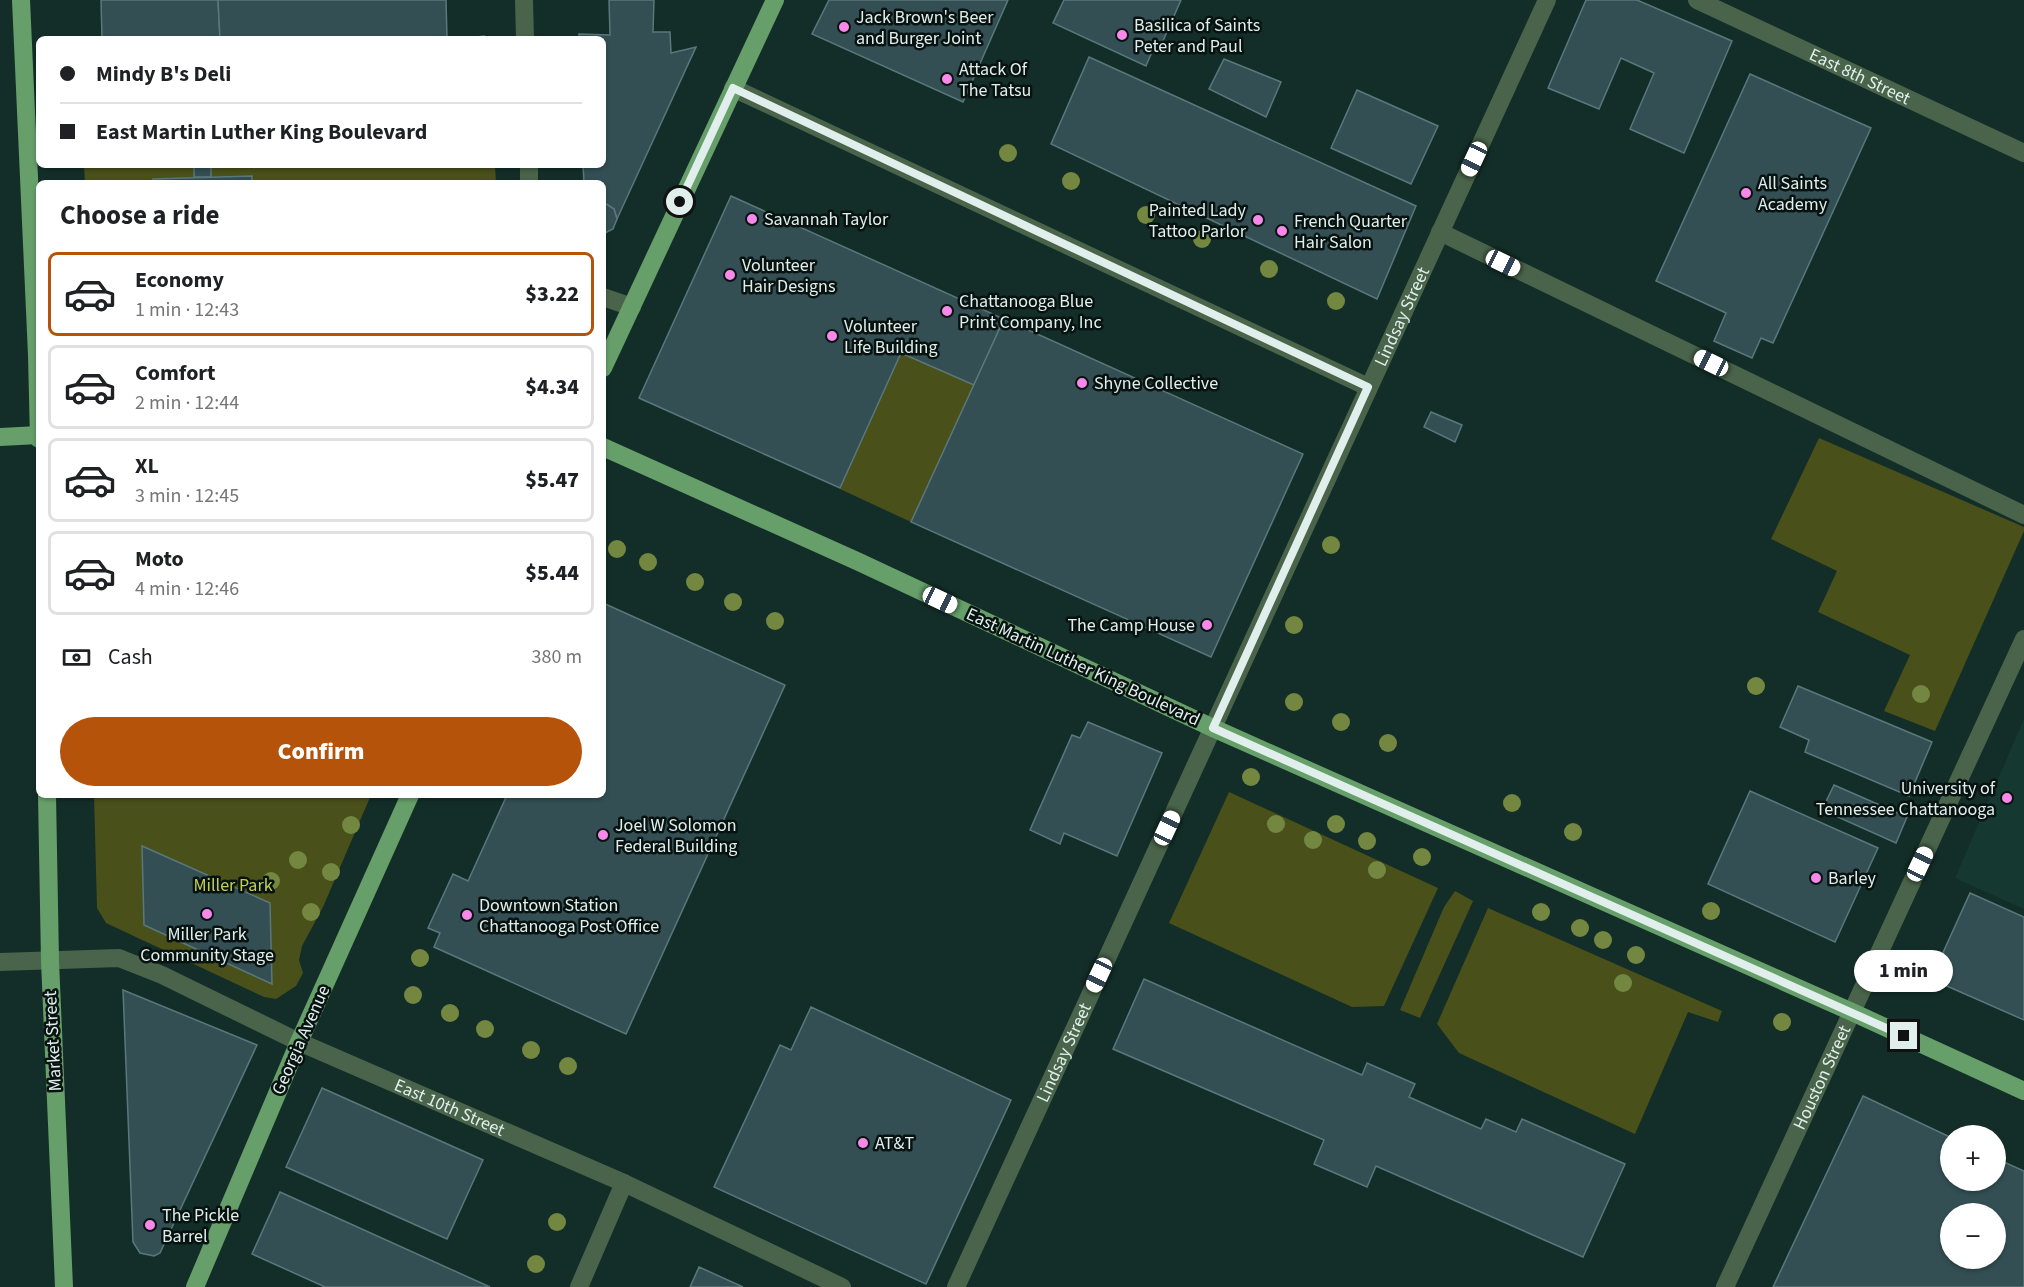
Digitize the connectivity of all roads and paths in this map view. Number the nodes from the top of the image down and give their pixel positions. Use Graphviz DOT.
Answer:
graph roads {
  1 [pos="21,0"];
  2 [pos="524,0"];
  3 [pos="775,0"];
  4 [pos="1547,0"];
  5 [pos="1697,0"];
  6 [pos="525,36"];
  7 [pos="733,88"];
  8 [pos="2024,153"];
  9 [pos="1440,232"];
  10 [pos="606,298"];
  11 [pos="632,307"];
  12 [pos="36,313"];
  13 [pos="606,362"];
  14 [pos="1368,387"];
  15 [pos="0,437"];
  16 [pos="36,437"];
  17 [pos="606,448"];
  18 [pos="2024,515"];
  19 [pos="2024,639"];
  20 [pos="1213,728"];
  21 [pos="47,798"];
  22 [pos="409,798"];
  23 [pos="50,960"];
  24 [pos="0,962"];
  25 [pos="1852,1012"];
  26 [pos="299,1042"];
  27 [pos="2024,1091"];
  28 [pos="624,1183"];
  29 [pos="64,1287"];
  30 [pos="195,1287"];
  31 [pos="579,1287"];
  32 [pos="842,1287"];
  33 [pos="956,1287"];
  34 [pos="1725,1287"];
  1 -- 12 [label="main road"];
  2 -- 6 [label="street"];
  3 -- 7 [label="main road"];
  4 -- 9 [label="street, Lindsay Street"];
  5 -- 8 [label="street, East 8th Street"];
  7 -- 11 [label="main road"];
  7 -- 14 [label="street"];
  9 -- 14 [label="street, Lindsay Street"];
  9 -- 18 [label="street"];
  10 -- 11 [label="street"];
  11 -- 13 [label="main road"];
  14 -- 20 [label="street, Lindsay Street"];
  15 -- 16 [label="main road"];
  17 -- 20 [label="main road, East Martin Luther King Boulevard"];
  19 -- 25 [label="street, Houston Street"];
  20 -- 25 [label="main road, East Martin Luther King Boulevard"];
  20 -- 33 [label="street, Lindsay Street"];
  21 -- 23 [label="main road, Market Street"];
  22 -- 26 [label="main road, Georgia Avenue"];
  23 -- 24 [label="street, East 10th Street"];
  23 -- 26 [label="street, East 10th Street"];
  23 -- 29 [label="main road, Market Street"];
  25 -- 27 [label="main road, East Martin Luther King Boulevard"];
  25 -- 34 [label="street, Houston Street"];
  26 -- 28 [label="street, East 10th Street"];
  26 -- 30 [label="main road, Georgia Avenue"];
  28 -- 31 [label="street"];
  28 -- 32 [label="street, East 10th Street"];
}
